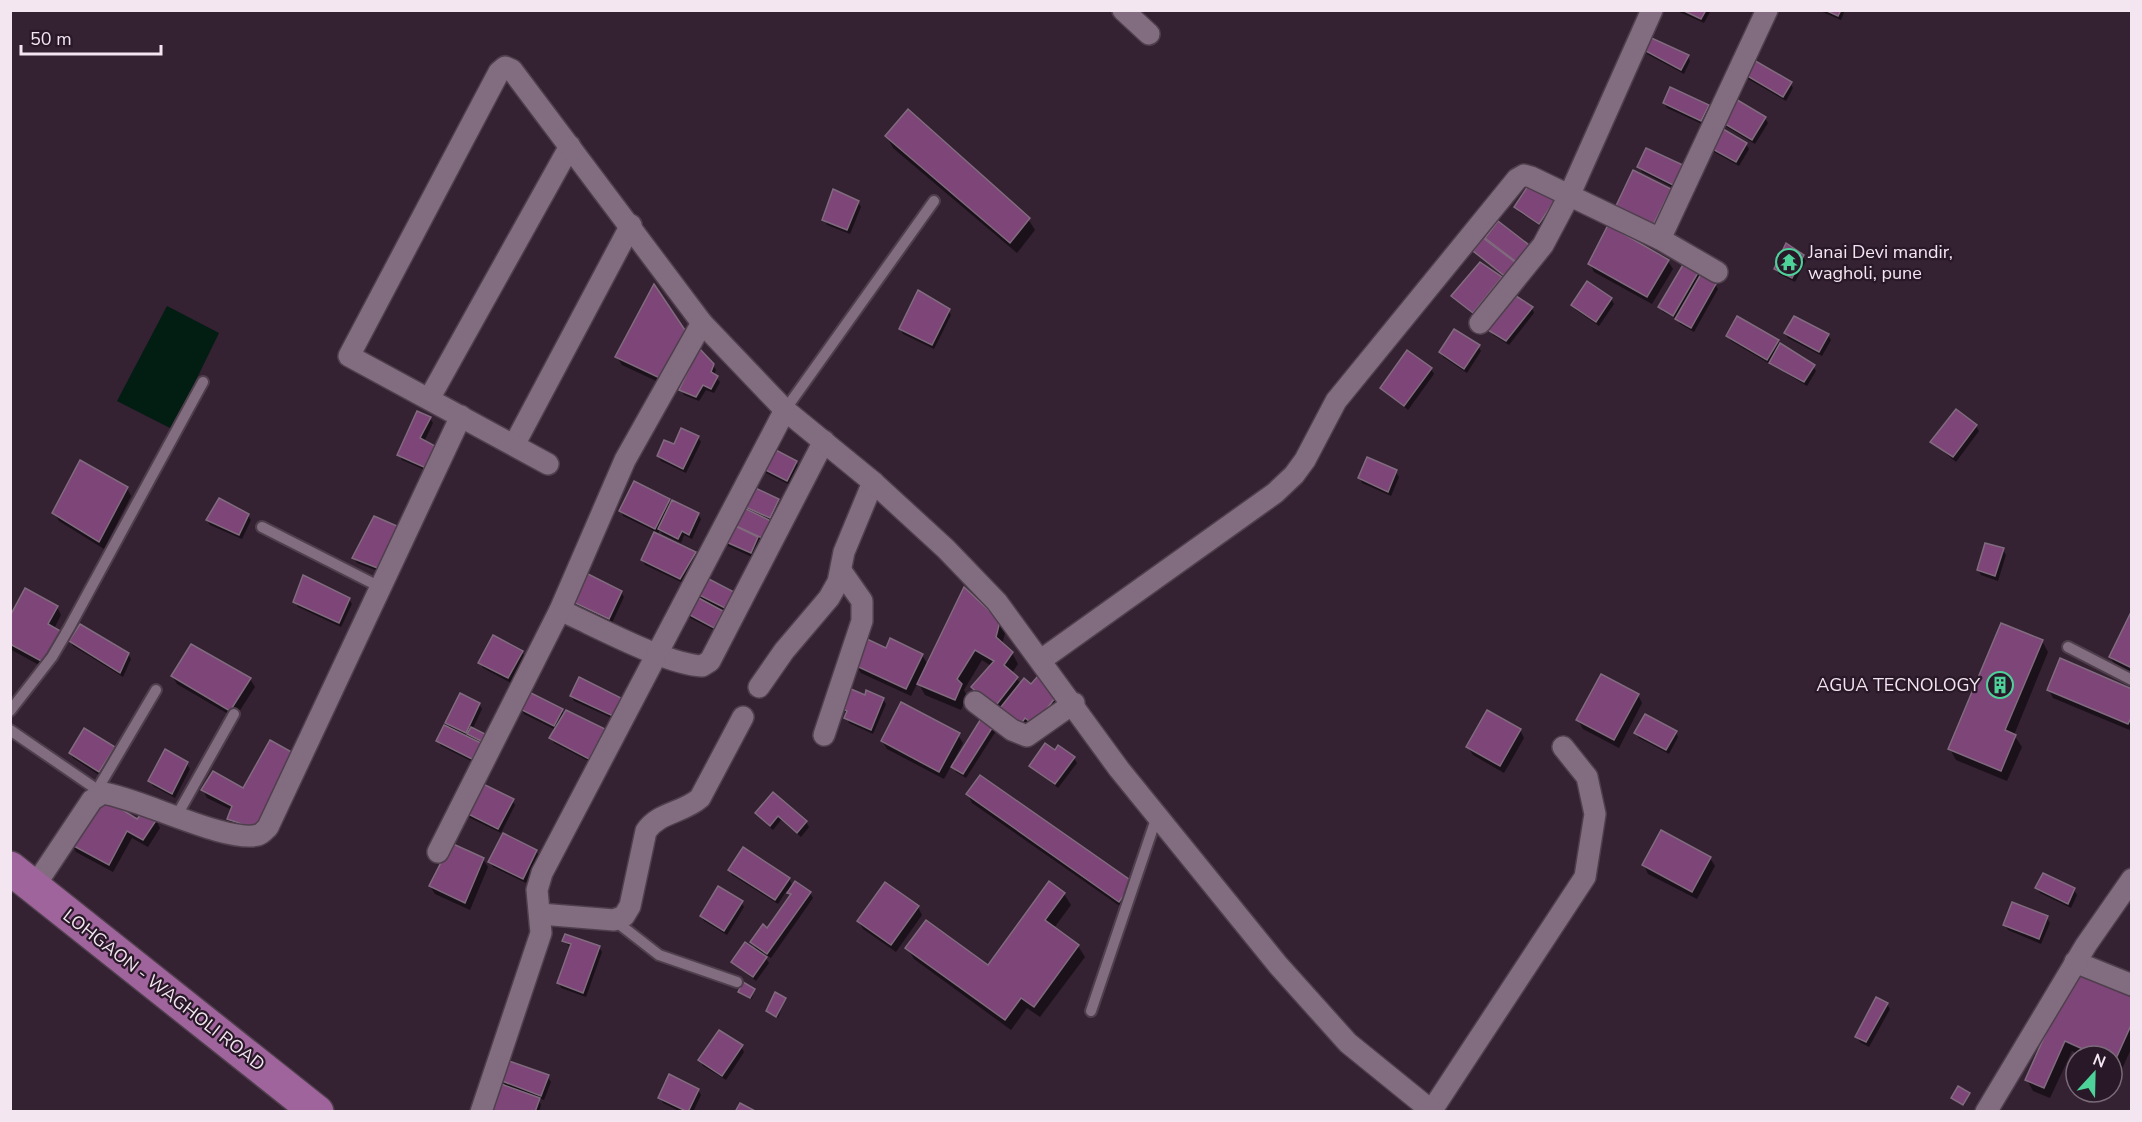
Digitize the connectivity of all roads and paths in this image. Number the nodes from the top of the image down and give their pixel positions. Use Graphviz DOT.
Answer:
graph roads {
  1 [pos="1123,10"];
  2 [pos="1652,10"];
  3 [pos="1767,10"];
  4 [pos="1149,34"];
  5 [pos="570,146"];
  6 [pos="1569,196"];
  7 [pos="934,201"];
  8 [pos="631,225"];
  9 [pos="1660,239"];
  10 [pos="1717,272"];
  11 [pos="702,323"];
  12 [pos="1480,323"];
  13 [pos="204,382"];
  14 [pos="429,399"];
  15 [pos="785,410"];
  16 [pos="461,416"];
  17 [pos="825,441"];
  18 [pos="514,445"];
  19 [pos="548,464"];
  20 [pos="873,482"];
  21 [pos="262,527"];
  22 [pos="842,571"];
  23 [pos="380,587"];
  24 [pos="560,610"];
  25 [pos="2068,647"];
  26 [pos="657,653"];
  27 [pos="1041,660"];
  28 [pos="2132,680"];
  29 [pos="759,687"];
  30 [pos="156,690"];
  31 [pos="975,702"];
  32 [pos="1074,703"];
  33 [pos="10,711"];
  34 [pos="234,714"];
  35 [pos="743,717"];
  36 [pos="10,730"];
  37 [pos="824,735"];
  38 [pos="1563,747"];
  39 [pos="100,791"];
  40 [pos="1157,816"];
  41 [pos="176,817"];
  42 [pos="438,852"];
  43 [pos="22,877"];
  44 [pos="2132,879"];
  45 [pos="540,914"];
  46 [pos="614,920"];
  47 [pos="2075,962"];
  48 [pos="737,982"];
  49 [pos="2132,985"];
  50 [pos="1091,1011"];
  51 [pos="1433,1111"];
  52 [pos="317,1112"];
  53 [pos="481,1112"];
  54 [pos="1986,1112"];
  1 -- 4 [label="street"];
  2 -- 6 [label="street"];
  3 -- 9 [label="street"];
  5 -- 8 [label="street"];
  5 -- 14 [label="street"];
  5 -- 14 [label="street"];
  6 -- 9 [label="street"];
  6 -- 12 [label="street"];
  6 -- 27 [label="street"];
  7 -- 15 [label="lane"];
  8 -- 11 [label="street"];
  8 -- 18 [label="street"];
  9 -- 10 [label="street"];
  11 -- 15 [label="street"];
  11 -- 24 [label="street"];
  13 -- 33 [label="lane"];
  14 -- 16 [label="street"];
  15 -- 17 [label="street"];
  15 -- 26 [label="street"];
  16 -- 18 [label="street"];
  16 -- 23 [label="street"];
  17 -- 20 [label="street"];
  17 -- 26 [label="street"];
  18 -- 19 [label="street"];
  20 -- 22 [label="street"];
  20 -- 27 [label="street"];
  21 -- 23 [label="lane"];
  22 -- 29 [label="street"];
  22 -- 37 [label="street"];
  23 -- 41 [label="street"];
  24 -- 26 [label="street"];
  24 -- 42 [label="street"];
  25 -- 28 [label="lane"];
  26 -- 45 [label="street"];
  27 -- 32 [label="street"];
  30 -- 39 [label="lane"];
  31 -- 32 [label="street"];
  32 -- 40 [label="street"];
  34 -- 41 [label="lane"];
  35 -- 46 [label="street"];
  36 -- 39 [label="lane"];
  38 -- 51 [label="street"];
  39 -- 41 [label="street"];
  39 -- 43 [label="street"];
  40 -- 50 [label="lane"];
  40 -- 51 [label="street"];
  43 -- 52 [label="main road, LOHGAON - WAGHOLI ROAD"];
  44 -- 47 [label="street"];
  45 -- 46 [label="street"];
  45 -- 53 [label="street"];
  46 -- 48 [label="lane"];
  47 -- 49 [label="street"];
  47 -- 54 [label="street"];
}
